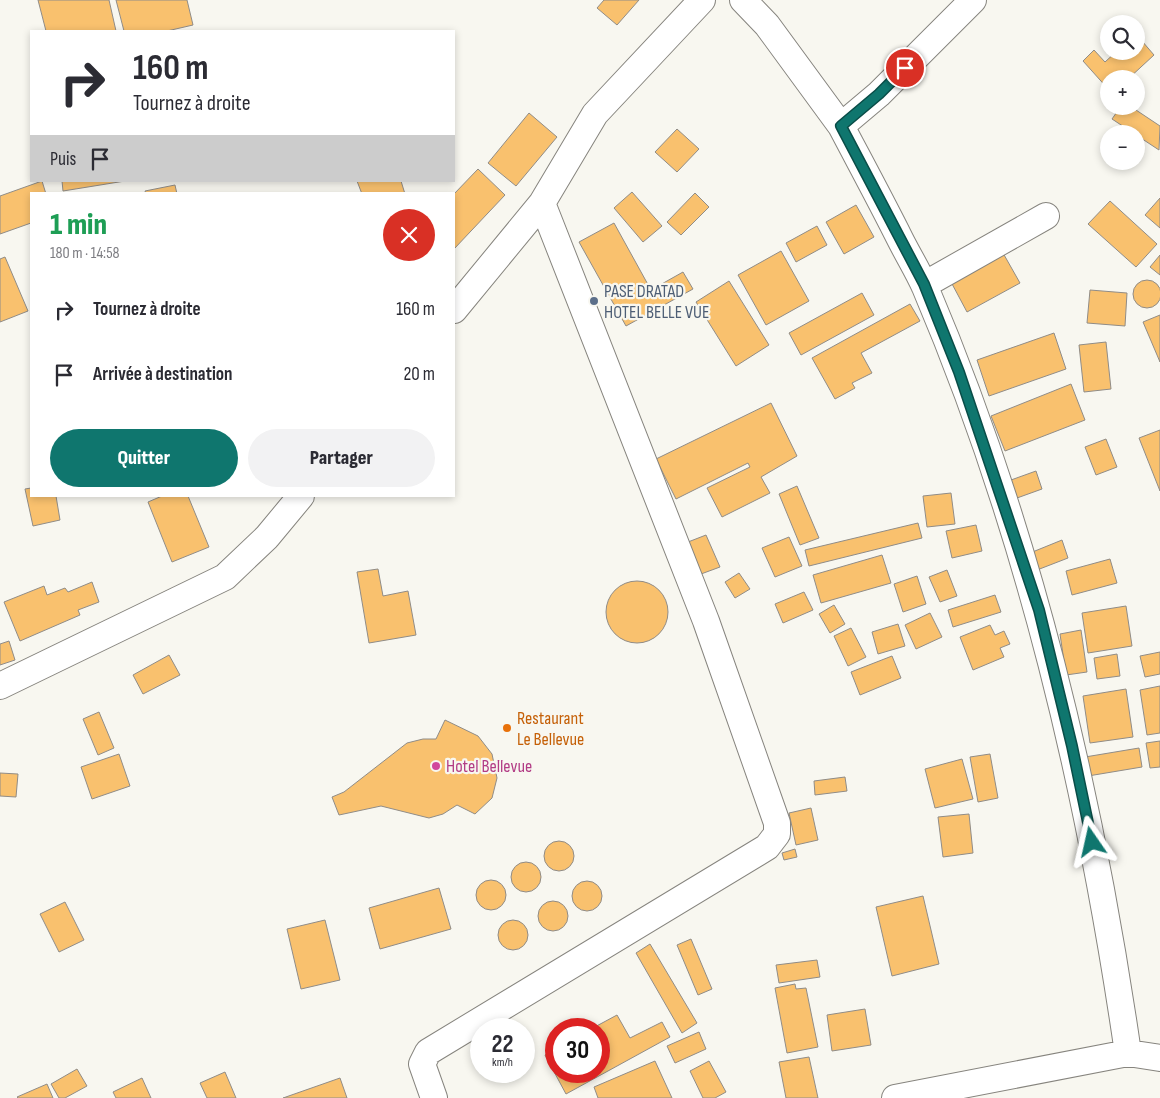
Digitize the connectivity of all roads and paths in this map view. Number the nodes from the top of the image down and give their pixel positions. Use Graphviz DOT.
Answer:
graph roads {
  1 [pos="702,0"];
  2 [pos="743,0"];
  3 [pos="972,0"];
  4 [pos="841,126"];
  5 [pos="542,203"];
  6 [pos="1046,216"];
  7 [pos="924,284"];
  8 [pos="455,309"];
  9 [pos="300,497"];
  10 [pos="0,686"];
  11 [pos="1128,1053"];
  12 [pos="1160,1058"];
  13 [pos="434,1098"];
  14 [pos="895,1098"];
  1 -- 5 [label="street"];
  2 -- 4 [label="street"];
  3 -- 4 [label="street"];
  4 -- 7 [label="street"];
  5 -- 8 [label="street"];
  5 -- 13 [label="street"];
  6 -- 7 [label="street"];
  7 -- 11 [label="street"];
  9 -- 10 [label="street"];
  11 -- 12 [label="street"];
  11 -- 14 [label="street"];
}
